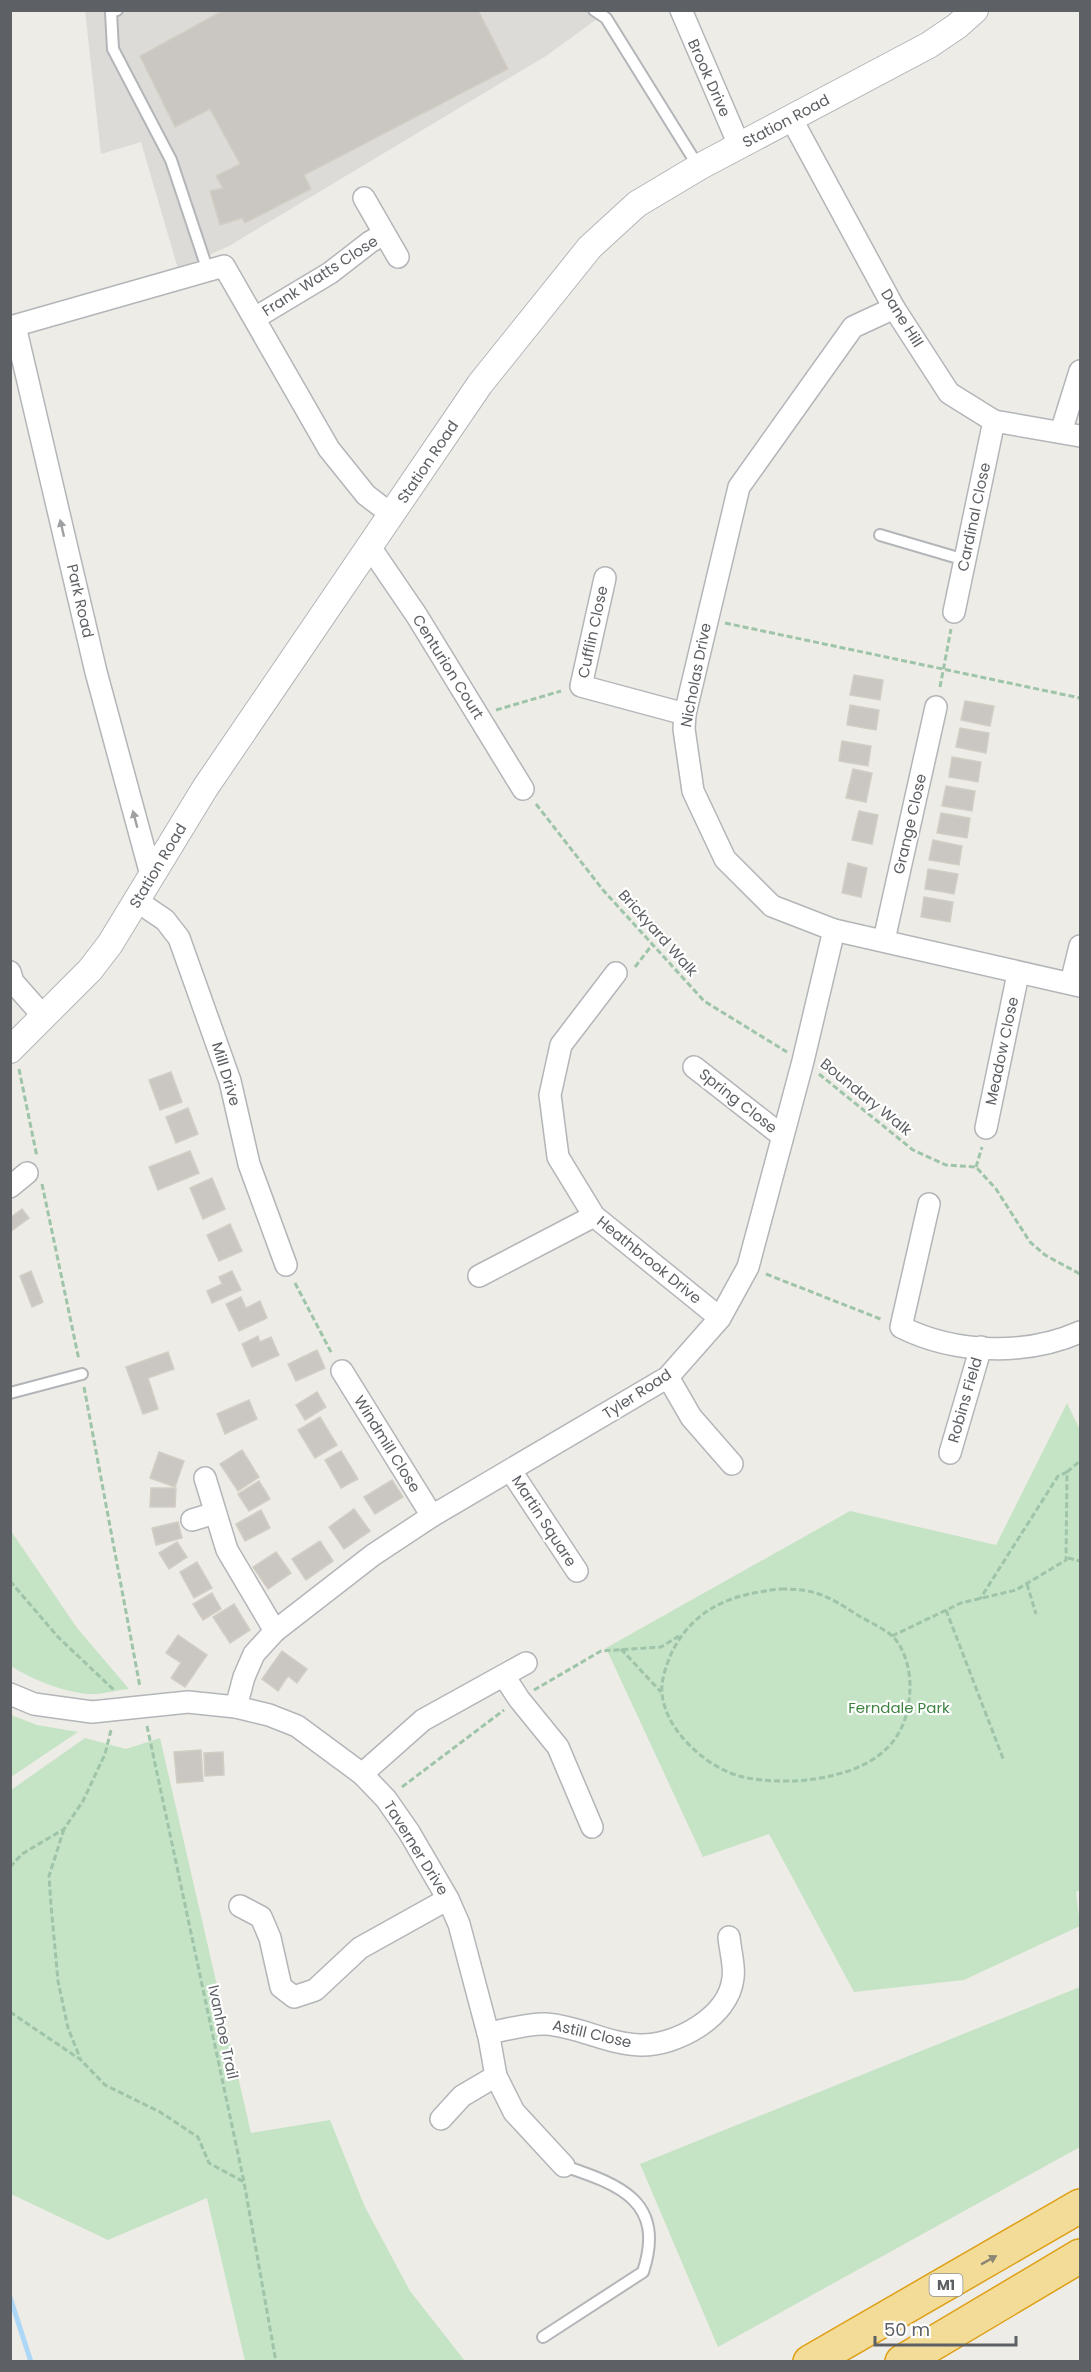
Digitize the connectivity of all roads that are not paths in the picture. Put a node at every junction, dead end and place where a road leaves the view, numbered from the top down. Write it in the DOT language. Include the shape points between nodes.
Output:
graph roads {
  1 [pos="117,10"];
  2 [pos="594,10"];
  3 [pos="681,10"];
  4 [pos="975,10"];
  5 [pos="791,118"];
  6 [pos="739,145"];
  7 [pos="699,167"];
  8 [pos="364,198"];
  9 [pos="384,234"];
  10 [pos="398,257"];
  11 [pos="208,271"];
  12 [pos="894,308"];
  13 [pos="255,318"];
  14 [pos="13,326"];
  15 [pos="1080,371"];
  16 [pos="994,421"];
  17 [pos="1071,434"];
  18 [pos="392,514"];
  19 [pos="880,535"];
  20 [pos="370,547"];
  21 [pos="965,560"];
  22 [pos="605,578"];
  23 [pos="954,612"];
  24 [pos="936,707"];
  25 [pos="686,714"];
  26 [pos="523,789"];
  27 [pos="151,875"];
  28 [pos="137,901"];
  29 [pos="834,930"];
  30 [pos="884,940"];
  31 [pos="1080,946"];
  32 [pos="10,972"];
  33 [pos="616,973"];
  34 [pos="1018,974"];
  35 [pos="1076,984"];
  36 [pos="44,1017"];
  37 [pos="10,1050"];
  38 [pos="694,1067"];
  39 [pos="986,1128"];
  40 [pos="781,1136"];
  41 [pos="27,1173"];
  42 [pos="10,1187"];
  43 [pos="929,1204"];
  44 [pos="594,1216"];
  45 [pos="286,1265"];
  46 [pos="478,1276"];
  47 [pos="720,1318"];
  48 [pos="1080,1332"];
  49 [pos="981,1347"];
  50 [pos="342,1371"];
  51 [pos="82,1374"];
  52 [pos="669,1377"];
  53 [pos="10,1393"];
  54 [pos="950,1453"];
  55 [pos="732,1464"];
  56 [pos="511,1471"];
  57 [pos="205,1478"];
  58 [pos="215,1513"];
  59 [pos="432,1516"];
  60 [pos="192,1520"];
  61 [pos="577,1571"];
  62 [pos="275,1631"];
  63 [pos="526,1663"];
  64 [pos="504,1676"];
  65 [pos="10,1694"];
  66 [pos="236,1707"];
  67 [pos="362,1774"];
  68 [pos="592,1827"];
  69 [pos="448,1899"];
  70 [pos="240,1906"];
  71 [pos="729,1937"];
  72 [pos="488,2033"];
  73 [pos="496,2076"];
  74 [pos="441,2119"];
  75 [pos="564,2166"];
  76 [pos="1080,2206"];
  77 [pos="1080,2256"];
  78 [pos="543,2337"];
  79 [pos="810,2361"];
  80 [pos="902,2361"];
  1 -- 11 [label="lane" via="111,12 113,50 171,160"];
  2 -- 7 [label="lane" via="606,18"];
  3 -- 6 [label="street, Brook Drive"];
  4 -- 5 [label="street, Station Road" via="928,45"];
  5 -- 6 [label="street, Station Road"];
  5 -- 12 [label="street, Dane Hill"];
  6 -- 7 [label="street, Station Road"];
  7 -- 18 [label="street, Station Road" via="637,204 590,248 480,384"];
  8 -- 9 [label="street, Frank Watts Close"];
  9 -- 10 [label="street, Frank Watts Close"];
  9 -- 13 [label="street, Frank Watts Close" via="330,273"];
  11 -- 13 [label="street" via="224,266"];
  11 -- 14 [label="street, Park Road"];
  12 -- 16 [label="street, Dane Hill" via="949,393"];
  12 -- 25 [label="street, Nicholas Drive" via="853,327 739,487"];
  13 -- 18 [label="street" via="329,449 366,495"];
  27 -- 14 [label="street, Park Road, one-way" via="96,672"];
  15 -- 17 [label="street"];
  16 -- 17 [label="street, Dane Hill"];
  16 -- 21 [label="street, Cardinal Close"];
  18 -- 20 [label="street, Station Road"];
  19 -- 21 [label="lane"];
  20 -- 26 [label="street, Centurion Court"];
  20 -- 27 [label="street, Station Road" via="205,788"];
  21 -- 23 [label="street, Cardinal Close"];
  22 -- 25 [label="street, Cufflin Close" via="581,686"];
  24 -- 30 [label="street, Grange Close"];
  25 -- 29 [label="street, Nicholas Drive" via="684,729 693,790 725,859 772,906"];
  27 -- 28 [label="street, Station Road"];
  28 -- 36 [label="street, Station Road" via="90,970"];
  28 -- 45 [label="street, Mill Drive" via="165,920 179,938 230,1081 249,1164"];
  29 -- 30 [label="street, Nicholas Drive"];
  29 -- 40 [label="street, Tyler Road"];
  30 -- 34 [label="street, Nicholas Drive"];
  31 -- 35 [label="street"];
  32 -- 36 [label="street" via="13,982"];
  33 -- 44 [label="street, Heathbrook Drive" via="561,1045 550,1095 558,1157"];
  34 -- 35 [label="street, Nicholas Drive"];
  34 -- 39 [label="street, Meadow Close"];
  36 -- 37 [label="street, Station Road"];
  38 -- 40 [label="street, Spring Close"];
  40 -- 47 [label="street, Tyler Road" via="748,1267"];
  41 -- 42 [label="street"];
  43 -- 49 [label="street" via="901,1327 925,1339"];
  44 -- 46 [label="street"];
  44 -- 47 [label="street, Heathbrook Drive"];
  47 -- 52 [label="street, Tyler Road"];
  48 -- 49 [label="street" via="1019,1349"];
  49 -- 54 [label="street, Robins Field"];
  50 -- 59 [label="street, Windmill Close"];
  51 -- 53 [label="lane"];
  52 -- 55 [label="street" via="691,1417"];
  52 -- 56 [label="street, Tyler Road"];
  56 -- 59 [label="street, Tyler Road"];
  56 -- 61 [label="street, Martin Square"];
  57 -- 58 [label="street"];
  58 -- 60 [label="street"];
  58 -- 62 [label="street" via="227,1550"];
  59 -- 62 [label="street, Tyler Road" via="373,1555"];
  62 -- 66 [label="street, Tyler Road" via="254,1654"];
  63 -- 64 [label="street"];
  64 -- 67 [label="street" via="423,1720"];
  64 -- 68 [label="street" via="558,1747"];
  65 -- 66 [label="street, Taverner Drive" via="34,1704 66,1710 131,1709 188,1702"];
  66 -- 67 [label="street, Taverner Drive" via="297,1726"];
  67 -- 69 [label="street, Taverner Drive" via="409,1832"];
  69 -- 70 [label="street" via="360,1948 315,1990 294,1997 281,1987 261,1917"];
  69 -- 72 [label="street, Taverner Drive" via="459,1924"];
  71 -- 72 [label="street, Astill Close" via="733,1979 720,2010 693,2030 640,2045 545,2024"];
  72 -- 73 [label="street, Taverner Drive"];
  73 -- 74 [label="street" via="462,2096"];
  73 -- 75 [label="street, Taverner Drive" via="514,2112"];
  75 -- 78 [label="lane" via="618,2188 647,2218 650,2235 643,2272"];
  79 -- 76 [label="highway, M1, one-way"];
  77 -- 80 [label="highway"];
}
